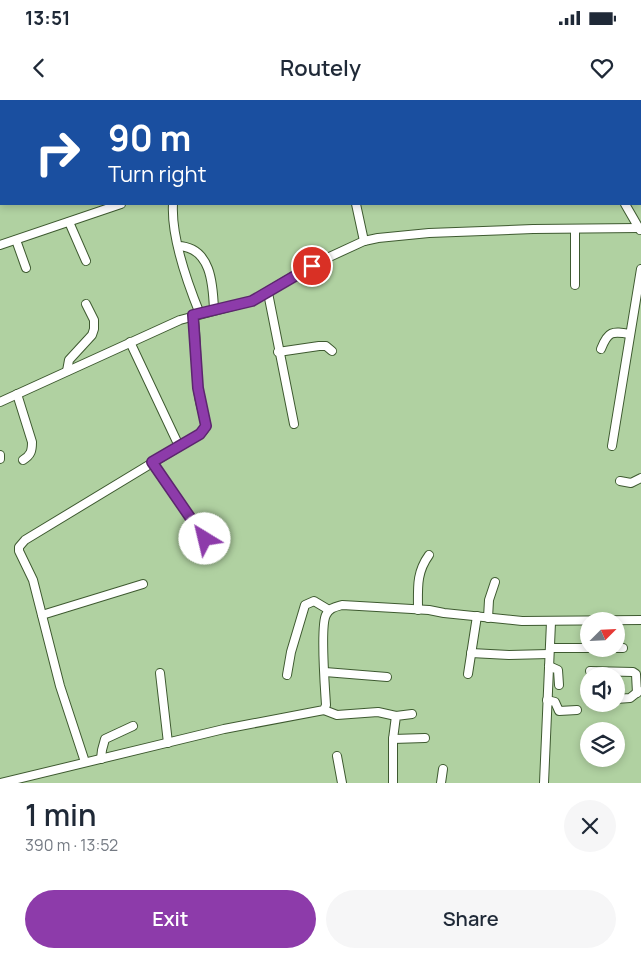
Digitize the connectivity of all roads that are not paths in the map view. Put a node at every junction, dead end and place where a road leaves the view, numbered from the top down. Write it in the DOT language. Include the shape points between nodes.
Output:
graph roads {
  1 [pos="118,205"];
  2 [pos="172,205"];
  3 [pos="356,205"];
  4 [pos="626,205"];
  5 [pos="69,222"];
  6 [pos="574,229"];
  7 [pos="640,230"];
  8 [pos="16,240"];
  9 [pos="364,241"];
  10 [pos="0,245"];
  11 [pos="178,246"];
  12 [pos="86,261"];
  13 [pos="26,268"];
  14 [pos="641,269"];
  15 [pos="575,286"];
  16 [pos="268,293"];
  17 [pos="86,304"];
  18 [pos="214,310"];
  19 [pos="197,314"];
  20 [pos="630,334"];
  21 [pos="130,342"];
  22 [pos="601,349"];
  23 [pos="332,351"];
  24 [pos="278,352"];
  25 [pos="67,371"];
  26 [pos="17,394"];
  27 [pos="0,402"];
  28 [pos="294,424"];
  29 [pos="179,446"];
  30 [pos="612,446"];
  31 [pos="23,460"];
  32 [pos="152,462"];
  33 [pos="641,478"];
  34 [pos="620,481"];
  35 [pos="205,539"];
  36 [pos="429,555"];
  37 [pos="495,582"];
  38 [pos="143,584"];
  39 [pos="329,610"];
  40 [pos="418,610"];
  41 [pos="42,615"];
  42 [pos="478,616"];
  43 [pos="488,618"];
  44 [pos="641,620"];
  45 [pos="551,622"];
  46 [pos="580,649"];
  47 [pos="549,651"];
  48 [pos="471,653"];
  49 [pos="549,666"];
  50 [pos="325,672"];
  51 [pos="625,672"];
  52 [pos="160,673"];
  53 [pos="468,674"];
  54 [pos="288,675"];
  55 [pos="387,677"];
  56 [pos="558,685"];
  57 [pos="639,691"];
  58 [pos="625,698"];
  59 [pos="548,700"];
  60 [pos="324,710"];
  61 [pos="577,710"];
  62 [pos="412,714"];
  63 [pos="396,716"];
  64 [pos="133,726"];
  65 [pos="393,738"];
  66 [pos="425,738"];
  67 [pos="168,742"];
  68 [pos="338,756"];
  69 [pos="101,758"];
  70 [pos="86,762"];
  71 [pos="443,769"];
  72 [pos="1,783"];
  73 [pos="342,783"];
  74 [pos="393,783"];
  75 [pos="441,783"];
  76 [pos="544,783"];
  1 -- 5 [label="street"];
  2 -- 11 [label="street"];
  3 -- 9 [label="street"];
  4 -- 7 [label="street"];
  5 -- 8 [label="street"];
  5 -- 12 [label="street"];
  6 -- 7 [label="street"];
  6 -- 9 [label="street" via="429,233"];
  6 -- 15 [label="street"];
  8 -- 10 [label="street"];
  8 -- 13 [label="street"];
  9 -- 16 [label="street" via="312,266"];
  11 -- 18 [label="street" via="189,246 202,256 210,274"];
  11 -- 19 [label="street"];
  14 -- 20 [label="street"];
  16 -- 18 [label="street" via="252,301"];
  16 -- 24 [label="street"];
  17 -- 25 [label="street" via="94,320 94,329 69,360"];
  18 -- 19 [label="street"];
  19 -- 21 [label="street"];
  19 -- 29 [label="street" via="198,388 206,426 200,434"];
  20 -- 22 [label="street" via="611,333 605,337"];
  20 -- 30 [label="street"];
  21 -- 25 [label="street"];
  21 -- 29 [label="street"];
  23 -- 24 [label="street" via="326,346 319,346"];
  24 -- 28 [label="street"];
  25 -- 26 [label="street"];
  26 -- 27 [label="street"];
  26 -- 31 [label="street" via="32,442 32,450"];
  29 -- 32 [label="street"];
  32 -- 35 [label="street"];
  32 -- 41 [label="street" via="21,543 19,551 33,580"];
  33 -- 34 [label="street" via="631,483"];
  36 -- 40 [label="street" via="421,566"];
  37 -- 43 [label="street"];
  38 -- 41 [label="street"];
  39 -- 40 [label="street" via="342,605"];
  39 -- 50 [label="street" via="323,623"];
  39 -- 54 [label="street" via="314,601 305,605"];
  40 -- 42 [label="street"];
  41 -- 70 [label="street" via="60,686"];
  42 -- 43 [label="street"];
  42 -- 48 [label="street"];
  43 -- 45 [label="street"];
  44 -- 45 [label="street"];
  45 -- 47 [label="street"];
  46 -- 47 [label="street"];
  47 -- 48 [label="street"];
  47 -- 49 [label="street"];
  48 -- 53 [label="street"];
  49 -- 56 [label="street" via="558,670"];
  49 -- 59 [label="street"];
  50 -- 55 [label="street"];
  50 -- 60 [label="street"];
  51 -- 57 [label="street" via="636,674"];
  52 -- 67 [label="street"];
  57 -- 58 [label="street"];
  59 -- 61 [label="street" via="555,702 559,711"];
  59 -- 76 [label="street"];
  60 -- 63 [label="street" via="337,715 378,712"];
  60 -- 67 [label="street"];
  62 -- 63 [label="street"];
  63 -- 65 [label="street"];
  64 -- 69 [label="street" via="105,739"];
  65 -- 66 [label="street"];
  65 -- 74 [label="street"];
  67 -- 69 [label="street"];
  68 -- 73 [label="street"];
  69 -- 70 [label="street"];
  70 -- 72 [label="street"];
  71 -- 75 [label="street"];
}
